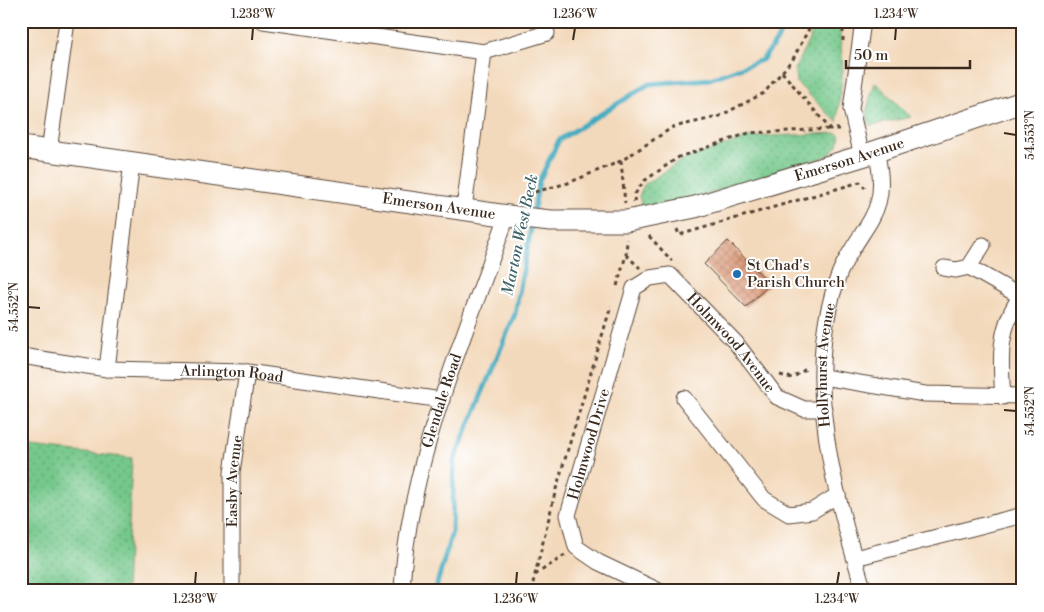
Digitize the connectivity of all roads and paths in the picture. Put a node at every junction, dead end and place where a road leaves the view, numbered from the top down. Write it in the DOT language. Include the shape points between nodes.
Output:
graph roads {
  1 [pos="67,21"];
  2 [pos="263,21"];
  3 [pos="813,21"];
  4 [pos="863,21"];
  5 [pos="547,33"];
  6 [pos="484,52"];
  7 [pos="782,72"];
  8 [pos="1023,102"];
  9 [pos="830,129"];
  10 [pos="839,130"];
  11 [pos="21,147"];
  12 [pos="49,151"];
  13 [pos="869,153"];
  14 [pos="621,161"];
  15 [pos="132,162"];
  16 [pos="868,192"];
  17 [pos="527,194"];
  18 [pos="464,209"];
  19 [pos="515,217"];
  20 [pos="631,227"];
  21 [pos="668,231"];
  22 [pos="658,233"];
  23 [pos="648,235"];
  24 [pos="983,246"];
  25 [pos="944,268"];
  26 [pos="969,268"];
  27 [pos="672,269"];
  28 [pos="615,292"];
  29 [pos="1021,294"];
  30 [pos="612,302"];
  31 [pos="21,356"];
  32 [pos="809,364"];
  33 [pos="107,369"];
  34 [pos="246,372"];
  35 [pos="776,374"];
  36 [pos="823,376"];
  37 [pos="1023,396"];
  38 [pos="1003,397"];
  39 [pos="684,398"];
  40 [pos="442,400"];
  41 [pos="824,409"];
  42 [pos="838,495"];
  43 [pos="1023,516"];
  44 [pos="576,548"];
  45 [pos="855,558"];
  46 [pos="534,575"];
  47 [pos="232,591"];
  48 [pos="402,591"];
  49 [pos="531,591"];
  50 [pos="659,591"];
  51 [pos="864,591"];
  1 -- 12 [label="street"];
  2 -- 6 [label="street"];
  3 -- 7 [label="path" via="794,59"];
  4 -- 13 [label="street, Hollyhurst Avenue" via="851,109"];
  5 -- 6 [label="street"];
  6 -- 18 [label="street"];
  7 -- 9 [label="path"];
  7 -- 14 [label="path" via="764,93 718,117 673,127"];
  8 -- 13 [label="street, Emerson Avenue"];
  9 -- 10 [label="path"];
  9 -- 20 [label="path" via="749,133 679,157 644,181 635,194"];
  11 -- 12 [label="street, Emerson Avenue"];
  12 -- 15 [label="street, Emerson Avenue"];
  13 -- 20 [label="street, Emerson Avenue"];
  13 -- 36 [label="street, Hollyhurst Avenue" via="882,175 878,209 840,272 826,323"];
  14 -- 17 [label="path" via="568,183"];
  14 -- 20 [label="path"];
  15 -- 18 [label="street, Emerson Avenue"];
  15 -- 33 [label="street"];
  16 -- 21 [label="path" via="860,182 679,235 678,229"];
  18 -- 19 [label="street, Emerson Avenue"];
  19 -- 20 [label="street, Emerson Avenue"];
  19 -- 40 [label="street, Glendale Road"];
  20 -- 23 [label="path"];
  20 -- 28 [label="path"];
  22 -- 23 [label="path"];
  23 -- 27 [label="path"];
  24 -- 26 [label="street"];
  25 -- 26 [label="street"];
  26 -- 29 [label="street"];
  27 -- 41 [label="street, Holmwood Avenue" via="736,343 777,397 804,409"];
  27 -- 44 [label="street, Holmwood Drive" via="634,288 568,515"];
  29 -- 38 [label="street" via="1005,327 1000,352"];
  30 -- 46 [label="path"];
  31 -- 33 [label="street, Arlington Road"];
  32 -- 35 [label="path" via="804,372 792,378"];
  33 -- 34 [label="street, Arlington Road"];
  34 -- 40 [label="street, Arlington Road"];
  34 -- 47 [label="street, Easby Avenue" via="232,472"];
  36 -- 38 [label="street" via="925,394"];
  36 -- 41 [label="street, Hollyhurst Avenue"];
  37 -- 38 [label="street"];
  39 -- 42 [label="street" via="764,499 789,514 812,511"];
  40 -- 48 [label="street, Glendale Road" via="418,480"];
  41 -- 42 [label="street, Hollyhurst Avenue"];
  42 -- 45 [label="street, Hollyhurst Avenue"];
  43 -- 45 [label="street"];
  44 -- 46 [label="path"];
  44 -- 50 [label="street"];
  45 -- 51 [label="street, Hollyhurst Avenue"];
  46 -- 49 [label="path"];
}
